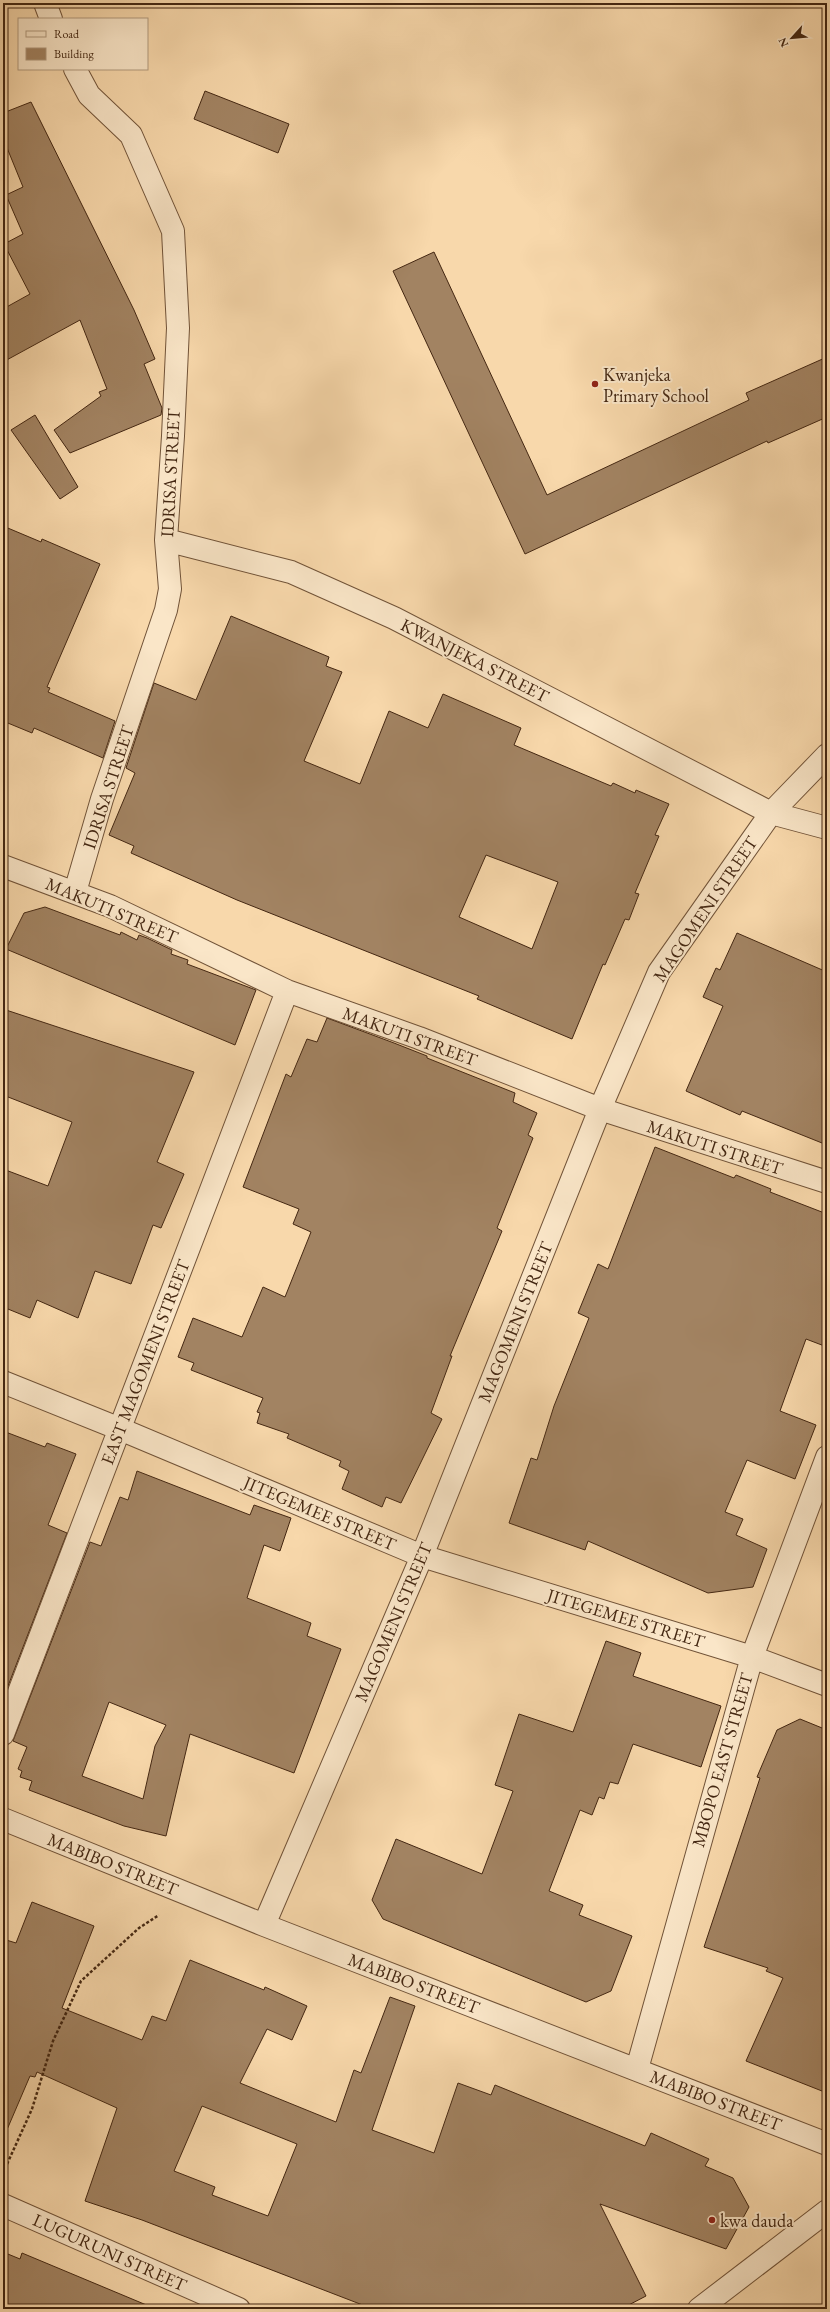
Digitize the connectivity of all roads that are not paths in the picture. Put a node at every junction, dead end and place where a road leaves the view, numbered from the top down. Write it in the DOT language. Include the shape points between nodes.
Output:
graph roads {
  1 [pos="45,3"];
  2 [pos="51,18"];
  3 [pos="76,70"];
  4 [pos="166,540"];
  5 [pos="827,755"];
  6 [pos="771,813"];
  7 [pos="827,828"];
  8 [pos="3,866"];
  9 [pos="74,892"];
  10 [pos="287,991"];
  11 [pos="600,1109"];
  12 [pos="827,1182"];
  13 [pos="3,1382"];
  14 [pos="120,1429"];
  15 [pos="827,1457"];
  16 [pos="422,1556"];
  17 [pos="752,1657"];
  18 [pos="827,1685"];
  19 [pos="3,1734"];
  20 [pos="3,1819"];
  21 [pos="264,1925"];
  22 [pos="637,2069"];
  23 [pos="827,2144"];
  24 [pos="3,2205"];
  25 [pos="827,2211"];
  26 [pos="239,2309"];
  27 [pos="699,2309"];
  1 -- 2 [label="street"];
  3 -- 4 [label="street, IDRISA STREET" via="89,95 131,135 173,230 178,328"];
  4 -- 6 [label="street, KWANJEKA STREET" via="291,572 380,612"];
  4 -- 9 [label="street, IDRISA STREET" via="170,588 166,610 102,799"];
  5 -- 6 [label="street, MAGOMENI STREET"];
  6 -- 7 [label="street, KWANJEKA STREET"];
  6 -- 11 [label="street, MAGOMENI STREET" via="659,972"];
  8 -- 9 [label="street, MAKUTI STREET"];
  9 -- 10 [label="street, MAKUTI STREET" via="110,906"];
  10 -- 11 [label="street, MAKUTI STREET" via="419,1038"];
  10 -- 14 [label="street, EAST MAGOMENI STREET"];
  11 -- 12 [label="street, MAKUTI STREET"];
  11 -- 16 [label="street, MAGOMENI STREET"];
  13 -- 14 [label="street, JITEGEMEE STREET"];
  14 -- 16 [label="street, JITEGEMEE STREET"];
  14 -- 19 [label="street, EAST MAGOMENI STREET"];
  15 -- 17 [label="street, MBOPO EAST STREET"];
  16 -- 17 [label="street, JITEGEMEE STREET"];
  16 -- 21 [label="street, MAGOMENI STREET"];
  17 -- 18 [label="street, JITEGEMEE STREET"];
  17 -- 22 [label="street, MBOPO EAST STREET"];
  20 -- 21 [label="street, MABIBO STREET"];
  21 -- 22 [label="street, MABIBO STREET"];
  22 -- 23 [label="street, MABIBO STREET"];
  24 -- 26 [label="street, LUGURUNI STREET"];
  25 -- 27 [label="street"];
}
